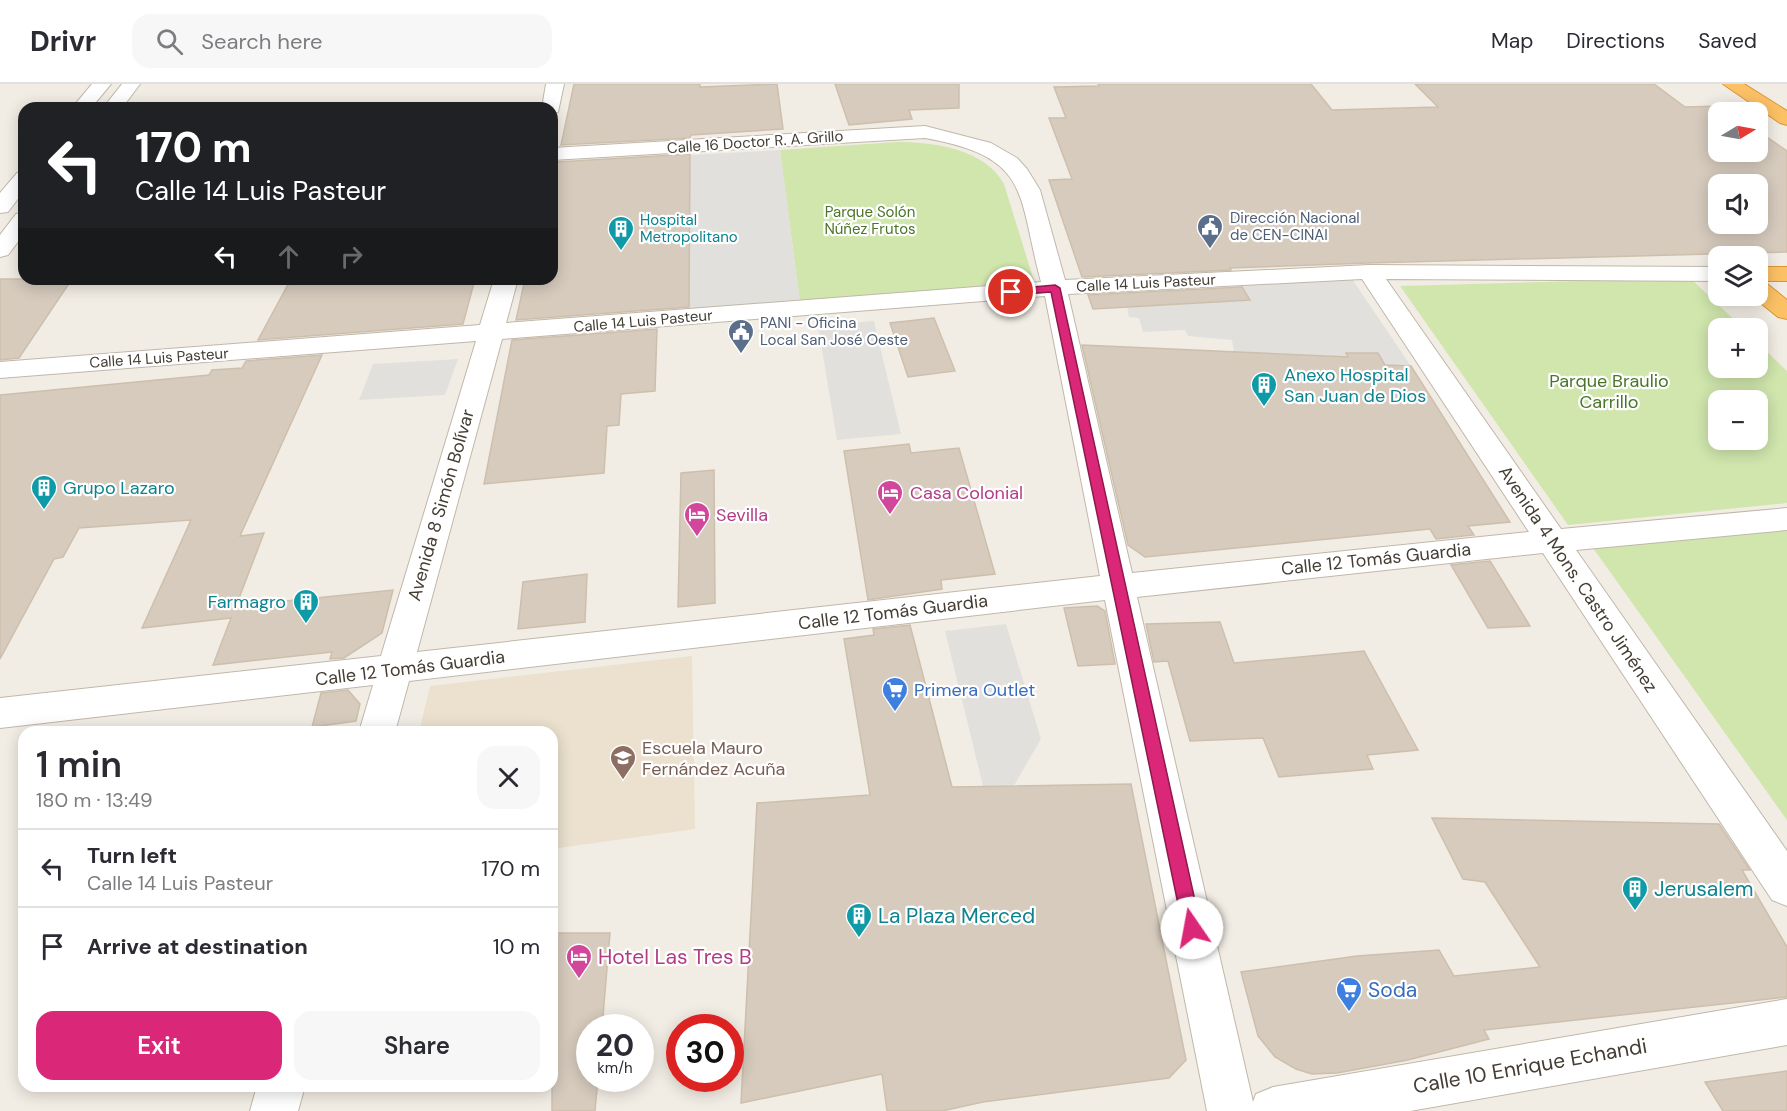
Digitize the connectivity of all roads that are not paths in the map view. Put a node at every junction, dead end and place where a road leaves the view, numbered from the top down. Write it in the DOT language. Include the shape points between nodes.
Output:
graph roads {
  1 [pos="102,84"];
  2 [pos="131,84"];
  3 [pos="555,84"];
  4 [pos="1732,84"];
  5 [pos="86,102"];
  6 [pos="117,102"];
  7 [pos="552,102"];
  8 [pos="1786,118"];
  9 [pos="558,154"];
  10 [pos="16,183"];
  11 [pos="0,207"];
  12 [pos="18,227"];
  13 [pos="0,250"];
  14 [pos="1370,272"];
  15 [pos="1708,274"];
  16 [pos="1768,274"];
  17 [pos="1787,274"];
  18 [pos="504,285"];
  19 [pos="1055,288"];
  20 [pos="1768,296"];
  21 [pos="1787,312"];
  22 [pos="491,333"];
  23 [pos="0,370"];
  24 [pos="1787,519"];
  25 [pos="1552,540"];
  26 [pos="1119,585"];
  27 [pos="393,670"];
  28 [pos="0,714"];
  29 [pos="378,726"];
  30 [pos="1787,886"];
  31 [pos="1787,1022"];
  32 [pos="279,1092"];
  33 [pos="274,1111"];
  34 [pos="1231,1111"];
  35 [pos="1273,1111"];
  1 -- 5 [label="street"];
  2 -- 6 [label="street"];
  3 -- 7 [label="street"];
  4 -- 8 [label="highway"];
  9 -- 19 [label="street, Calle 16 Doctor R. A. Grillo" via="900,133 958,137 997,154 1017,170 1028,186"];
  10 -- 11 [label="street"];
  12 -- 13 [label="street"];
  14 -- 15 [label="street, Calle 14 Luis Pasteur"];
  14 -- 19 [label="street, Calle 14 Luis Pasteur"];
  14 -- 25 [label="street, Avenida 4 Mons. Castro Jiménez"];
  16 -- 17 [label="highway"];
  18 -- 22 [label="street, Avenida 8 Simón Bolívar"];
  19 -- 22 [label="street, Calle 14 Luis Pasteur"];
  19 -- 26 [label="street, Calle 16 Doctor R. A. Grillo"];
  20 -- 21 [label="highway"];
  22 -- 23 [label="street, Calle 14 Luis Pasteur"];
  22 -- 27 [label="street, Avenida 8 Simón Bolívar"];
  24 -- 25 [label="street, Calle 12 Tomás Guardia"];
  25 -- 26 [label="street, Calle 12 Tomás Guardia"];
  25 -- 30 [label="street, Avenida 4 Mons. Castro Jiménez"];
  26 -- 27 [label="street, Calle 12 Tomás Guardia"];
  26 -- 34 [label="street, Calle 16 Doctor R. A. Grillo"];
  27 -- 28 [label="street, Calle 12 Tomás Guardia"];
  27 -- 29 [label="street, Avenida 8 Simón Bolívar"];
  31 -- 35 [label="street, Calle 10 Enrique Echandi"];
  32 -- 33 [label="street"];
}
